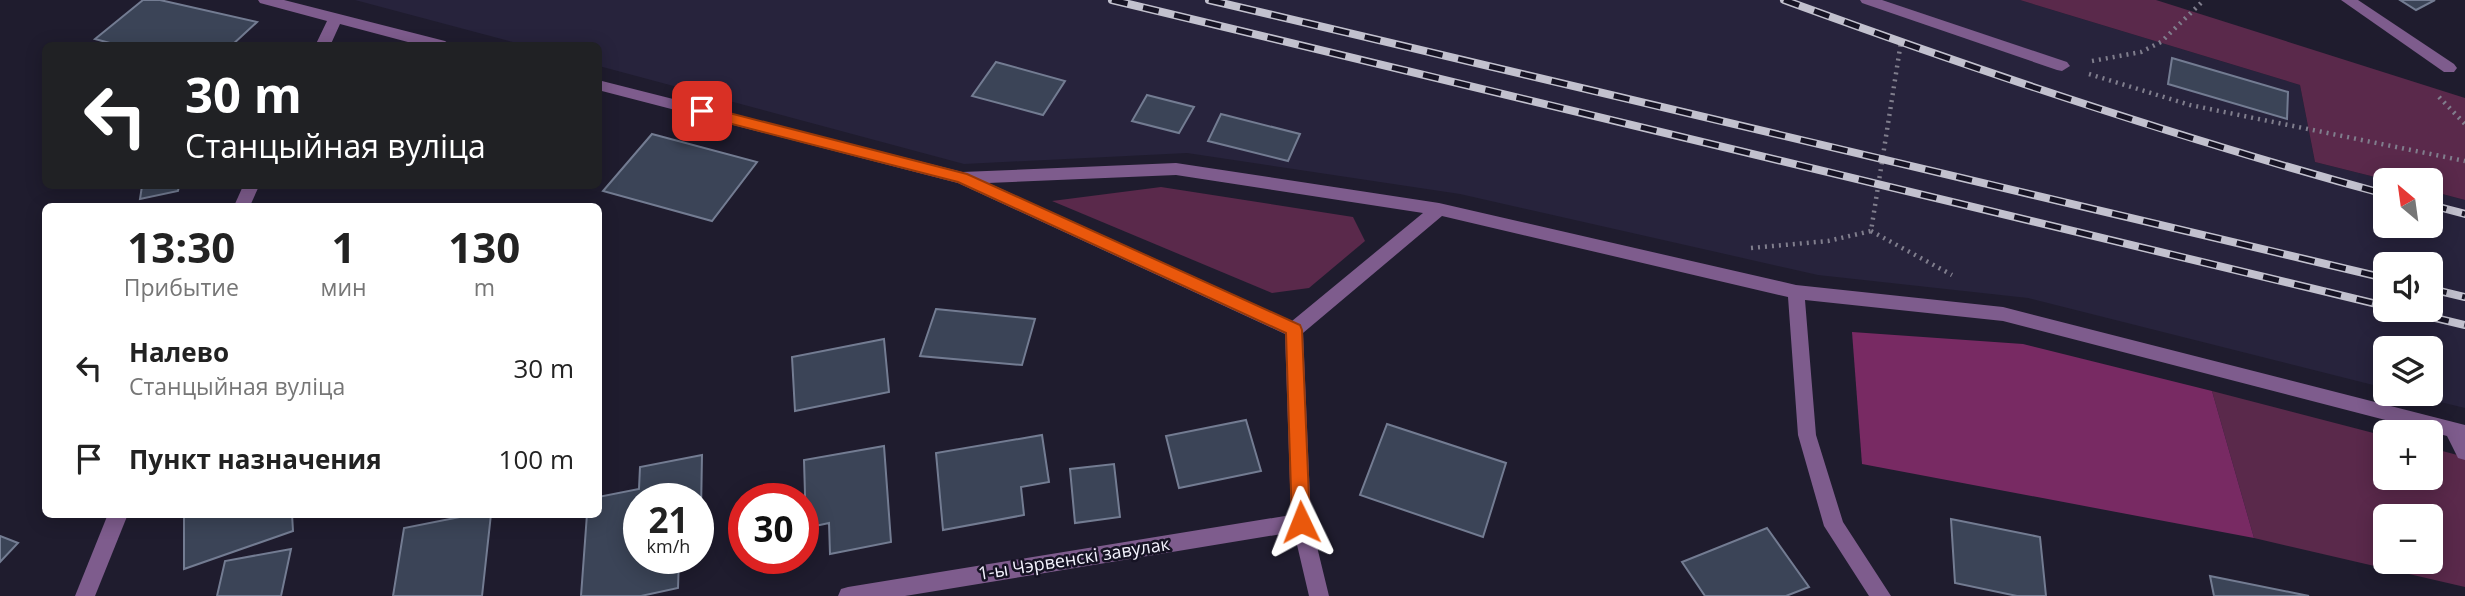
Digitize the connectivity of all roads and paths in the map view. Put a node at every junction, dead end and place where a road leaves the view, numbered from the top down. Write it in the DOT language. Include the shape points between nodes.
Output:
graph roads {
  1 [pos="265,0"];
  2 [pos="1867,0"];
  3 [pos="2204,0"];
  4 [pos="2348,0"];
  5 [pos="336,18"];
  6 [pos="324,42"];
  7 [pos="429,42"];
  8 [pos="2062,66"];
  9 [pos="2449,68"];
  10 [pos="1896,73"];
  11 [pos="602,86"];
  12 [pos="2465,161"];
  13 [pos="962,178"];
  14 [pos="1439,209"];
  15 [pos="1871,231"];
  16 [pos="1693,270"];
  17 [pos="1953,276"];
  18 [pos="1796,292"];
  19 [pos="1294,330"];
  20 [pos="2459,432"];
  21 [pos="2465,452"];
  22 [pos="116,518"];
  23 [pos="1301,522"];
  24 [pos="85,596"];
  25 [pos="848,596"];
  26 [pos="1319,596"];
  27 [pos="1881,596"];
  1 -- 5 [label="street"];
  2 -- 8 [label="street"];
  3 -- 8 [label="path" via="2161,42 2141,52"];
  4 -- 9 [label="street"];
  5 -- 6 [label="street"];
  5 -- 7 [label="street"];
  8 -- 12 [label="path" via="2190,104"];
  10 -- 15 [label="path"];
  11 -- 13 [label="street"];
  13 -- 14 [label="street" via="1176,169"];
  13 -- 19 [label="street"];
  14 -- 16 [label="street"];
  14 -- 19 [label="street"];
  15 -- 16 [label="path" via="1828,241 1719,253"];
  15 -- 17 [label="path"];
  16 -- 18 [label="street"];
  18 -- 20 [label="street" via="2003,314"];
  18 -- 27 [label="street" via="1807,435 1834,526"];
  19 -- 23 [label="street"];
  20 -- 21 [label="street"];
  22 -- 24 [label="street"];
  23 -- 25 [label="street, 1-ы Чэрвенскі завулак"];
  23 -- 26 [label="street"];
}
